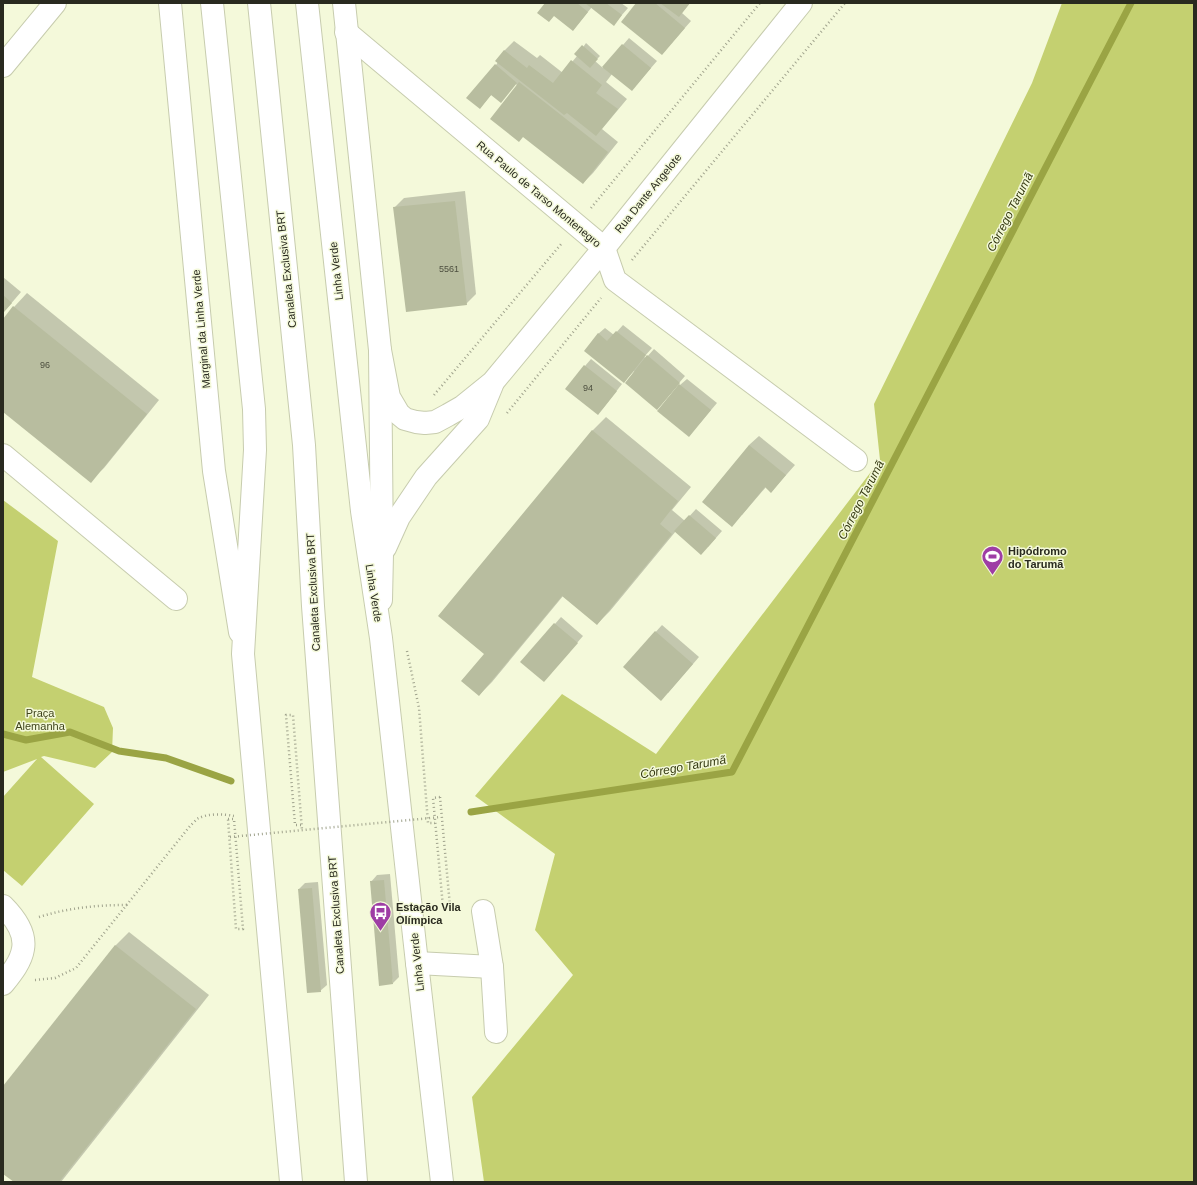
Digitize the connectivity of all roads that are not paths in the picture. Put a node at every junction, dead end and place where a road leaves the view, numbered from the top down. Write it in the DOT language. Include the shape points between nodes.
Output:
graph roads {
  1 [pos="55,3"];
  2 [pos="170,3"];
  3 [pos="212,3"];
  4 [pos="259,3"];
  5 [pos="307,3"];
  6 [pos="344,3"];
  7 [pos="801,3"];
  8 [pos="346,32"];
  9 [pos="3,66"];
  10 [pos="604,248"];
  11 [pos="380,350"];
  12 [pos="493,382"];
  13 [pos="3,455"];
  14 [pos="856,460"];
  15 [pos="382,554"];
  16 [pos="176,599"];
  17 [pos="381,638"];
  18 [pos="244,654"];
  19 [pos="3,906"];
  20 [pos="482,911"];
  21 [pos="417,963"];
  22 [pos="492,967"];
  23 [pos="7,979"];
  24 [pos="496,1032"];
  25 [pos="291,1182"];
  26 [pos="356,1182"];
  27 [pos="442,1182"];
  1 -- 9 [label="main road"];
  2 -- 18 [label="main road, Marginal da Linha Verde" via="214,471"];
  3 -- 18 [label="main road" via="254,409 255,450"];
  4 -- 26 [label="main road, Canaleta Exclusiva BRT" via="304,445 313,606"];
  5 -- 17 [label="main road, Linha Verde" via="362,511"];
  6 -- 8 [label="main road"];
  7 -- 10 [label="main road, Rua Dante Angelote"];
  8 -- 10 [label="main road, Rua Paulo de Tarso Montenegro"];
  8 -- 11 [label="main road"];
  10 -- 12 [label="main road, Rua Dante Angelote"];
  10 -- 14 [label="main road, Rua Paulo de Tarso Montenegro" via="615,280"];
  11 -- 12 [label="main road, Rua Dante Angelote" via="389,397 405,419 435,422 462,407"];
  11 -- 15 [label="main road"];
  12 -- 15 [label="main road, Rua Dante Angelote" via="478,419 426,477 400,517"];
  13 -- 16 [label="main road"];
  15 -- 17 [label="main road"];
  17 -- 21 [label="main road, Linha Verde"];
  18 -- 25 [label="main road"];
  19 -- 23 [label="main road" via="17,923 23,936 24,949 18,964"];
  20 -- 22 [label="main road"];
  21 -- 22 [label="main road"];
  21 -- 27 [label="main road, Linha Verde"];
  22 -- 24 [label="main road"];
}
